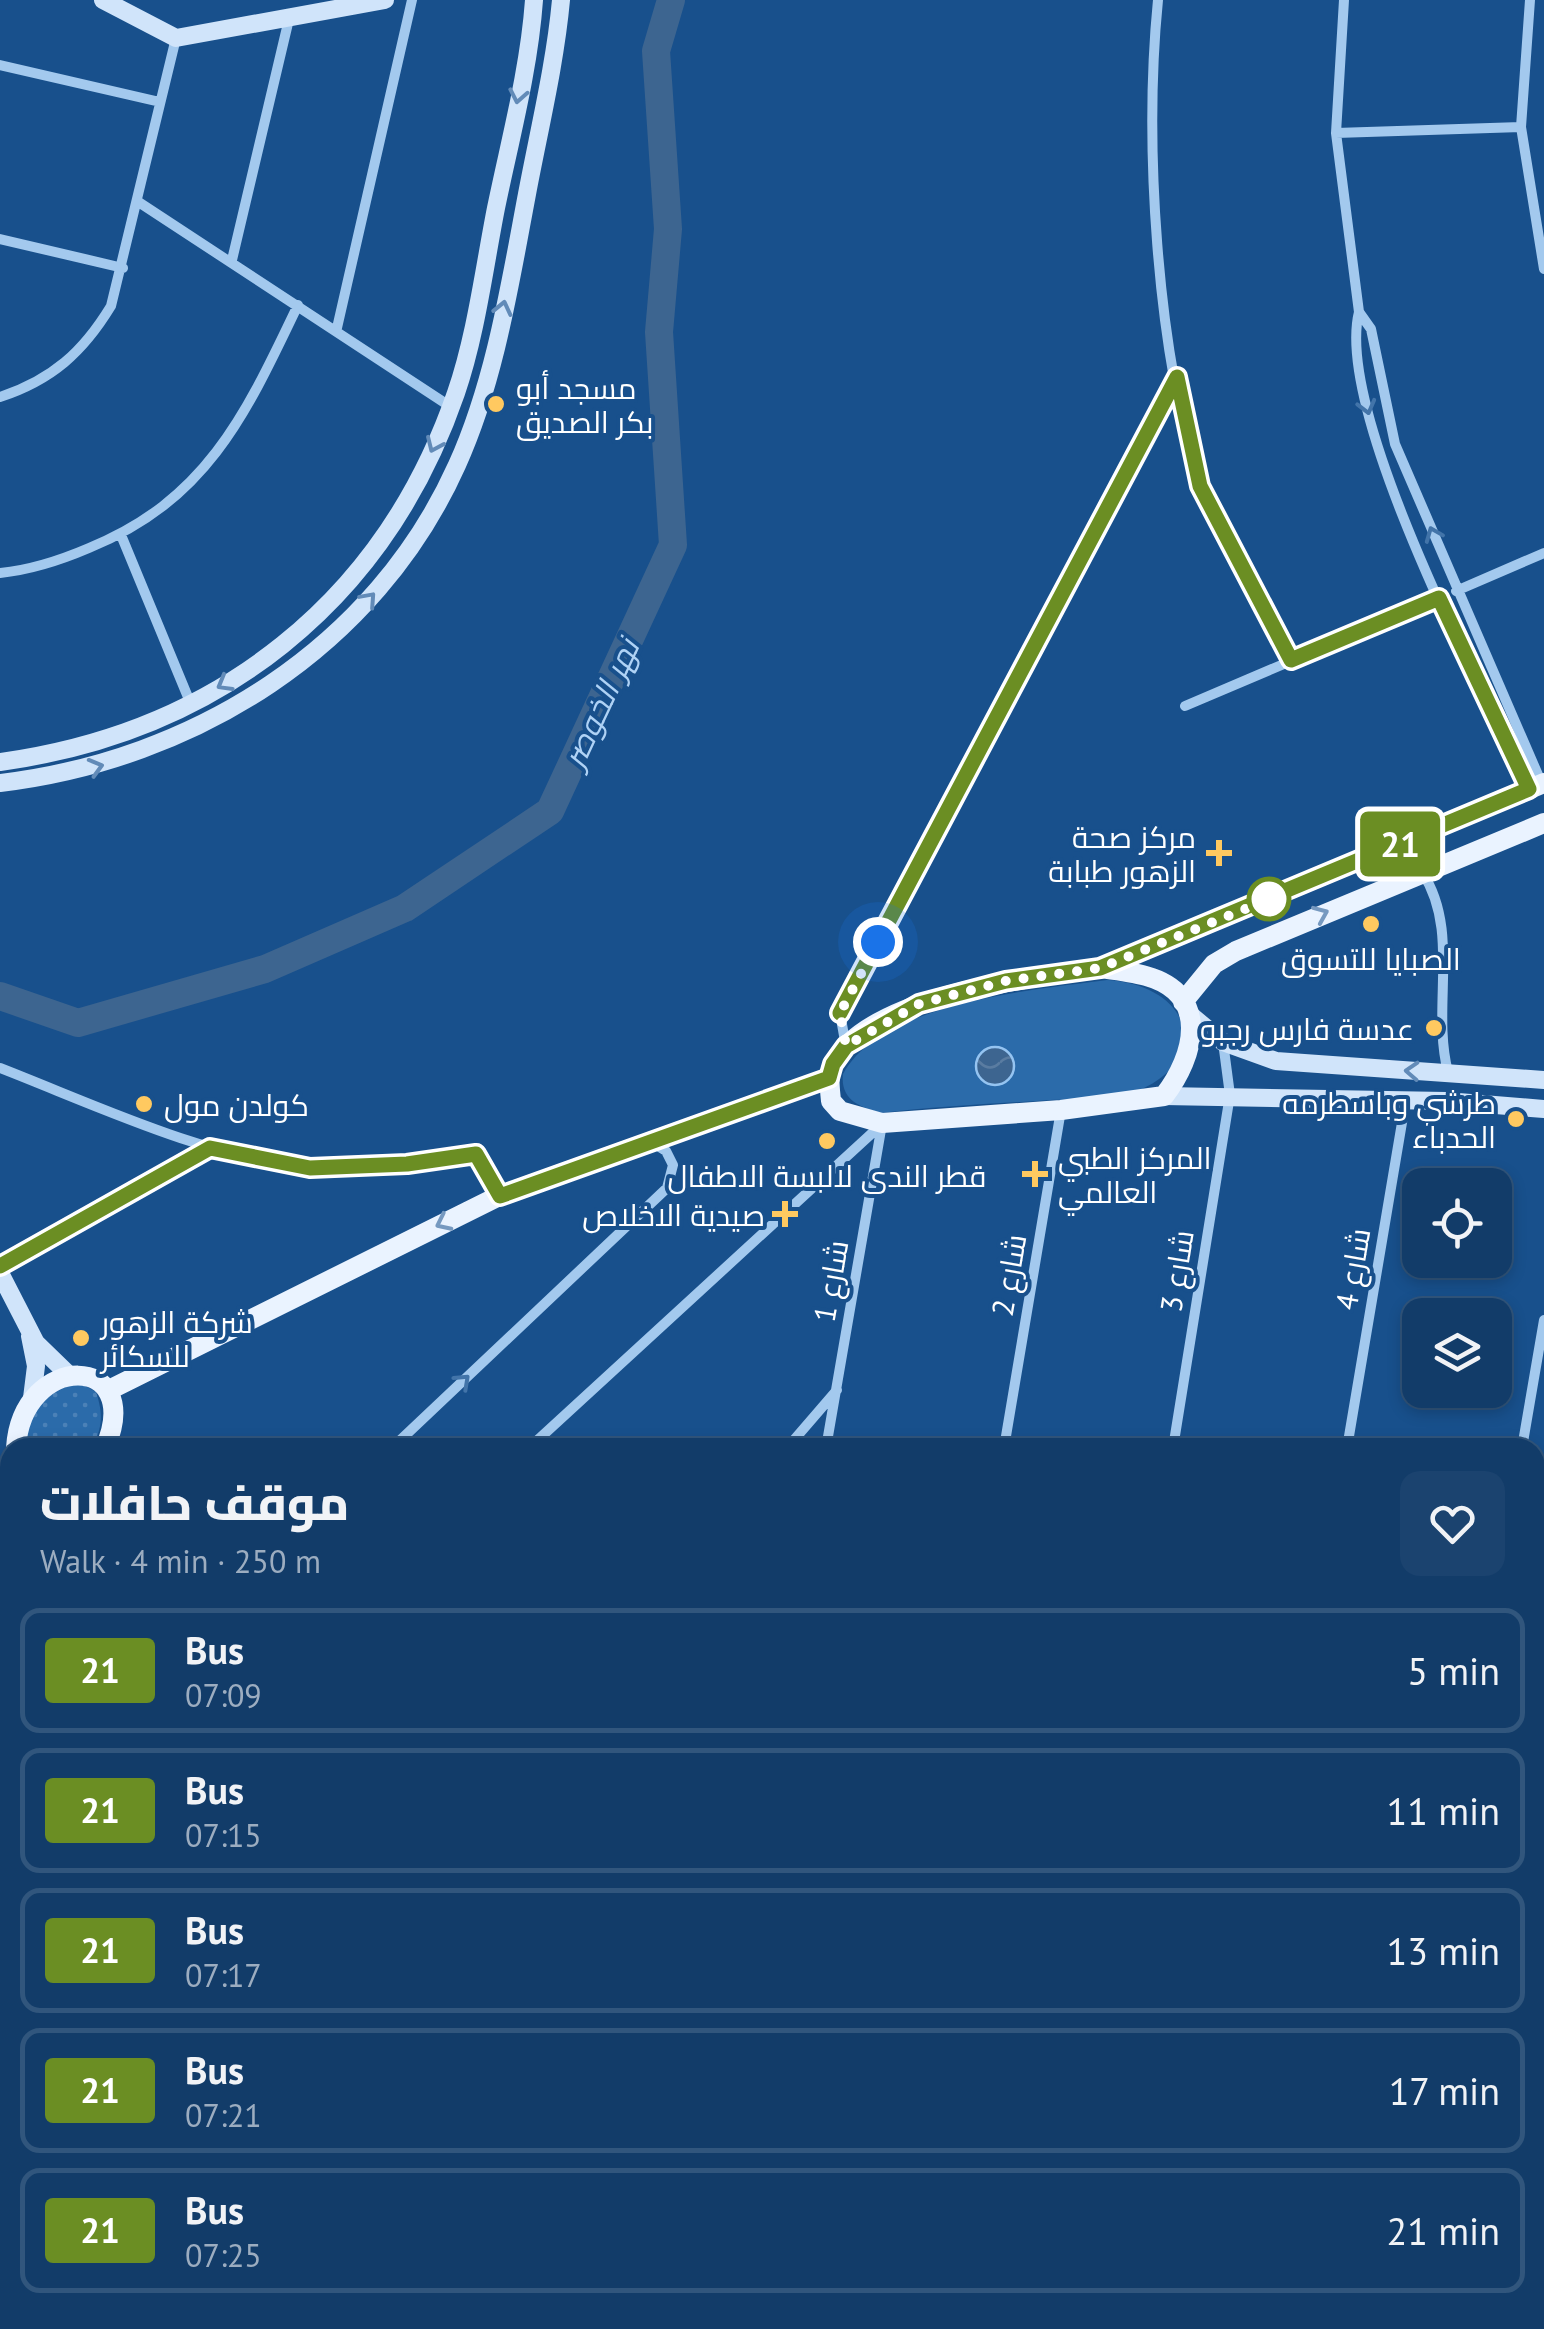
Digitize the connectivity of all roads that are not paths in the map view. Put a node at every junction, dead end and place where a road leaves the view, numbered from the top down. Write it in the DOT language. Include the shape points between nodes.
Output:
graph roads {
  1 [pos="103,0"];
  2 [pos="385,0"];
  3 [pos="412,0"];
  4 [pos="534,0"];
  5 [pos="561,0"];
  6 [pos="1158,0"];
  7 [pos="1344,0"];
  8 [pos="1530,0"];
  9 [pos="289,19"];
  10 [pos="176,38"];
  11 [pos="0,64"];
  12 [pos="160,102"];
  13 [pos="1521,127"];
  14 [pos="1336,133"];
  15 [pos="137,201"];
  16 [pos="492,232"];
  17 [pos="519,238"];
  18 [pos="0,240"];
  19 [pos="232,260"];
  20 [pos="123,268"];
  21 [pos="1544,269"];
  22 [pos="298,305"];
  23 [pos="1359,312"];
  24 [pos="337,328"];
  25 [pos="1177,377"];
  26 [pos="0,397"];
  27 [pos="451,407"];
  28 [pos="121,535"];
  29 [pos="1544,553"];
  30 [pos="0,573"];
  31 [pos="1456,591"];
  32 [pos="1439,598"];
  33 [pos="1291,660"];
  34 [pos="190,702"];
  35 [pos="1186,706"];
  36 [pos="0,762"];
  37 [pos="0,783"];
  38 [pos="1538,786"];
  39 [pos="1544,823"];
  40 [pos="1422,871"];
  41 [pos="1100,968"];
  42 [pos="1185,1008"];
  43 [pos="1223,1042"];
  44 [pos="846,1046"];
  45 [pos="0,1068"];
  46 [pos="1448,1072"];
  47 [pos="829,1078"];
  48 [pos="1544,1080"];
  49 [pos="1230,1095"];
  50 [pos="1164,1096"];
  51 [pos="1406,1100"];
  52 [pos="1544,1108"];
  53 [pos="1061,1110"];
  54 [pos="882,1123"];
  55 [pos="645,1142"];
  56 [pos="210,1148"];
  57 [pos="500,1196"];
  58 [pos="0,1269"];
  59 [pos="1544,1320"];
  60 [pos="28,1330"];
  61 [pos="69,1375"];
  62 [pos="837,1389"];
  63 [pos="109,1390"];
  64 [pos="32,1398"];
  65 [pos="18,1438"];
  66 [pos="108,1438"];
  67 [pos="403,1438"];
  68 [pos="541,1438"];
  69 [pos="795,1438"];
  70 [pos="828,1438"];
  71 [pos="1006,1438"];
  72 [pos="1175,1438"];
  73 [pos="1349,1438"];
  74 [pos="1524,1438"];
  1 -- 10 [label="street"];
  2 -- 9 [label="street"];
  3 -- 24 [label="street"];
  4 -- 16 [label="street, one-way"];
  5 -- 17 [label="street"];
  6 -- 25 [label="street" via="1156,231"];
  7 -- 14 [label="street"];
  8 -- 13 [label="street"];
  9 -- 10 [label="street"];
  9 -- 19 [label="street"];
  10 -- 12 [label="street"];
  11 -- 12 [label="street"];
  12 -- 15 [label="street"];
  13 -- 14 [label="street"];
  13 -- 21 [label="street"];
  14 -- 23 [label="street"];
  15 -- 19 [label="street"];
  15 -- 20 [label="street"];
  16 -- 17 [label="street"];
  16 -- 27 [label="street"];
  37 -- 17 [label="street, one-way" via="79,772 150,748 276,683 338,632 390,576 457,465 482,398"];
  18 -- 20 [label="street"];
  19 -- 22 [label="street"];
  20 -- 26 [label="street" via="91,339 64,366"];
  22 -- 24 [label="street"];
  22 -- 28 [label="street" via="219,452 152,518"];
  31 -- 23 [label="street, one-way" via="1395,444 1371,329"];
  23 -- 32 [label="street, one-way" via="1354,333 1371,423"];
  24 -- 27 [label="street"];
  25 -- 33 [label="street" via="1200,486"];
  25 -- 44 [label="street" via="840,1013"];
  27 -- 34 [label="street, one-way" via="402,513 347,588 262,662"];
  28 -- 30 [label="street"];
  28 -- 34 [label="street"];
  29 -- 31 [label="street"];
  31 -- 38 [label="street"];
  32 -- 33 [label="street"];
  32 -- 38 [label="street"];
  33 -- 35 [label="street"];
  34 -- 36 [label="street" via="110,737"];
  38 -- 41 [label="main road"];
  39 -- 40 [label="main road"];
  42 -- 40 [label="main road, one-way" via="1214,964 1236,951"];
  40 -- 46 [label="street" via="1437,894 1442,923"];
  41 -- 42 [label="main road" via="1149,976"];
  41 -- 44 [label="main road" via="1006,981 919,1004"];
  42 -- 43 [label="street"];
  42 -- 50 [label="main road" via="1192,1048"];
  46 -- 43 [label="street, one-way" via="1276,1061"];
  43 -- 49 [label="street, شارع 3"];
  44 -- 47 [label="main road"];
  45 -- 56 [label="street"];
  46 -- 48 [label="street"];
  47 -- 54 [label="main road" via="840,1112"];
  47 -- 55 [label="main road"];
  49 -- 50 [label="street"];
  49 -- 51 [label="street"];
  49 -- 72 [label="street, شارع 3"];
  50 -- 53 [label="main road"];
  51 -- 52 [label="street"];
  51 -- 73 [label="street, شارع 4"];
  53 -- 54 [label="main road"];
  53 -- 71 [label="street, شارع 2"];
  54 -- 62 [label="street, شارع 1"];
  54 -- 68 [label="street"];
  55 -- 57 [label="main road"];
  67 -- 55 [label="street, one-way" via="667,1188 674,1172 670,1158"];
  56 -- 57 [label="street" via="310,1168 476,1154"];
  56 -- 58 [label="street"];
  57 -- 63 [label="main road, one-way"];
  58 -- 60 [label="street"];
  59 -- 74 [label="street"];
  60 -- 61 [label="street"];
  60 -- 64 [label="street" via="36,1366"];
  61 -- 63 [label="main road" via="86,1376"];
  61 -- 64 [label="main road"];
  62 -- 69 [label="street"];
  62 -- 70 [label="street, شارع 1"];
  63 -- 66 [label="main road" via="116,1415"];
  64 -- 65 [label="main road"];
}
